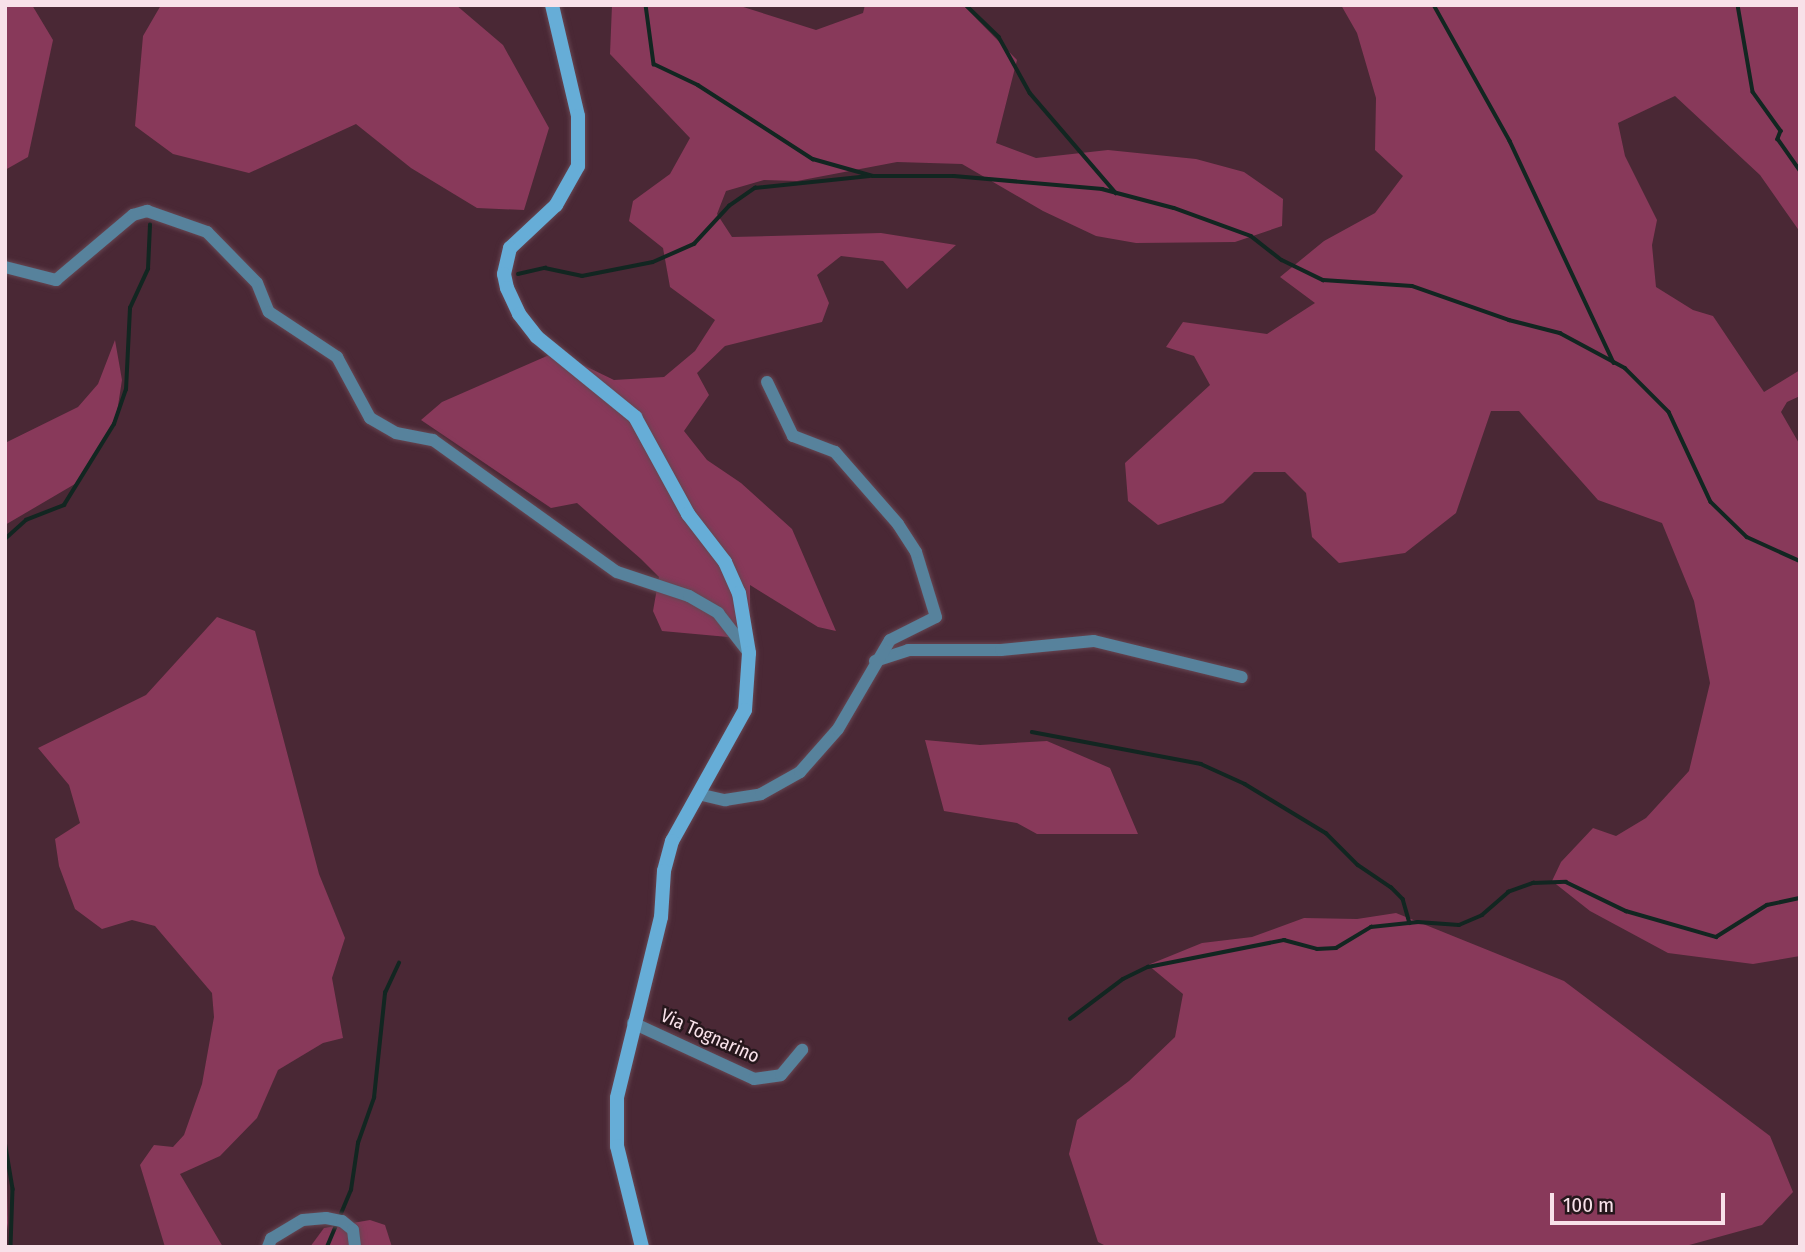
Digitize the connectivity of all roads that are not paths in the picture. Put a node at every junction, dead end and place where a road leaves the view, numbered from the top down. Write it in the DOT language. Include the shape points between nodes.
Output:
graph roads {
  1 [pos="552,5"];
  2 [pos="5,267"];
  3 [pos="767,382"];
  4 [pos="749,653"];
  5 [pos="875,661"];
  6 [pos="1242,677"];
  7 [pos="698,794"];
  8 [pos="633,1023"];
  9 [pos="802,1051"];
  10 [pos="268,1247"];
  11 [pos="355,1247"];
  12 [pos="642,1247"];
  1 -- 4 [label="street" via="578,116 579,154 570,187 510,248 504,274 507,288 537,337 635,417 688,514 725,562 739,593"];
  2 -- 4 [label="street" via="56,280 133,215 147,211 206,232 257,283 269,312 337,357 370,418 396,433 433,440 617,572 689,596 719,612"];
  3 -- 5 [label="street" via="793,436 835,452 916,552 936,617 890,640"];
  4 -- 7 [label="street" via="745,710"];
  5 -- 6 [label="street" via="908,650 1001,650 1094,641"];
  5 -- 7 [label="street" via="838,729 800,772 761,794 725,800"];
  7 -- 8 [label="street" via="672,841 664,871 661,917"];
  8 -- 9 [label="street, Via Tognarino" via="754,1079 781,1075"];
  8 -- 12 [label="street" via="617,1098 617,1146"];
  10 -- 11 [label="street" via="271,1239 303,1220 326,1218 342,1221 353,1230"];
}
